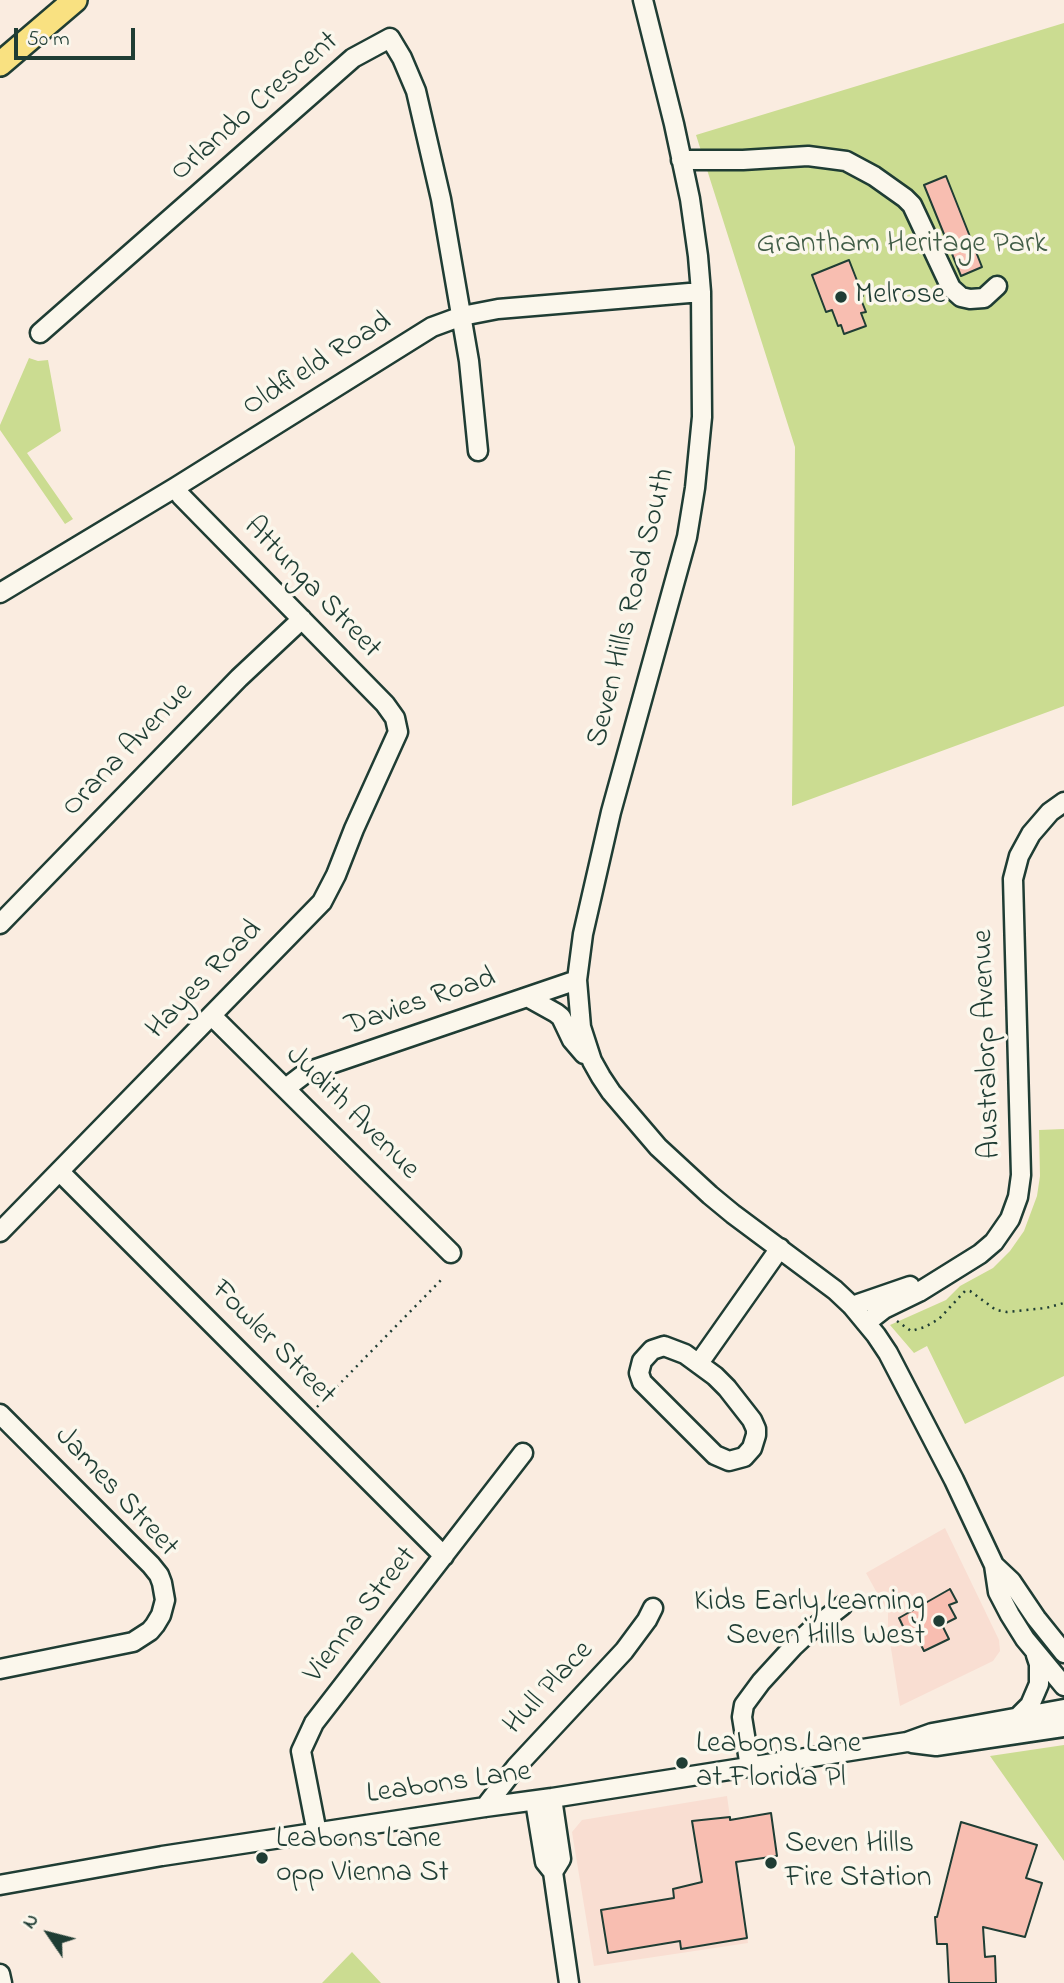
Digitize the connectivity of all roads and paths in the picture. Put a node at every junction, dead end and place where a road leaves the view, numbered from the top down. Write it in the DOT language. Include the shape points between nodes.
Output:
graph roads {
  1 [pos="51,0"];
  2 [pos="75,0"];
  3 [pos="643,0"];
  4 [pos="0,44"];
  5 [pos="0,64"];
  6 [pos="681,160"];
  7 [pos="997,286"];
  8 [pos="701,292"];
  9 [pos="462,316"];
  10 [pos="40,333"];
  11 [pos="478,451"];
  12 [pos="176,487"];
  13 [pos="0,593"];
  14 [pos="302,619"];
  15 [pos="398,732"];
  16 [pos="1064,802"];
  17 [pos="0,924"];
  18 [pos="577,980"];
  19 [pos="529,998"];
  20 [pos="212,1016"];
  21 [pos="592,1061"];
  22 [pos="286,1088"];
  23 [pos="60,1172"];
  24 [pos="0,1232"];
  25 [pos="780,1248"];
  26 [pos="451,1252"];
  27 [pos="950,1273"];
  28 [pos="441,1280"];
  29 [pos="1064,1303"];
  30 [pos="852,1306"];
  31 [pos="884,1309"];
  32 [pos="866,1323"];
  33 [pos="699,1363"];
  34 [pos="317,1407"];
  35 [pos="0,1414"];
  36 [pos="523,1452"];
  37 [pos="444,1556"];
  38 [pos="994,1565"];
  39 [pos="842,1606"];
  40 [pos="653,1608"];
  41 [pos="1035,1651"];
  42 [pos="1064,1653"];
  43 [pos="0,1669"];
  44 [pos="1064,1686"];
  45 [pos="1064,1709"];
  46 [pos="1018,1717"];
  47 [pos="1064,1727"];
  48 [pos="907,1742"];
  49 [pos="750,1767"];
  50 [pos="543,1800"];
  51 [pos="485,1807"];
  52 [pos="317,1833"];
  53 [pos="0,1885"];
  54 [pos="0,1974"];
  55 [pos="2,1983"];
  56 [pos="569,1983"];
  1 -- 4 [label="main road"];
  2 -- 5 [label="main road"];
  3 -- 6 [label="street, Seven Hills Road South"];
  6 -- 7 [label="street" via="808,156 846,161 912,205 951,288 961,297 984,298"];
  6 -- 8 [label="street, Seven Hills Road South"];
  8 -- 9 [label="street, Oldfield Road"];
  8 -- 18 [label="street, Seven Hills Road South" via="702,417 689,524 611,811"];
  9 -- 10 [label="street, Orlando Crescent" via="416,91 390,38 353,58"];
  9 -- 11 [label="street"];
  9 -- 12 [label="street, Oldfield Road" via="432,327"];
  12 -- 13 [label="street, Oldfield Road"];
  12 -- 14 [label="street, Attunga Street"];
  14 -- 15 [label="street, Attunga Street" via="385,704 396,718"];
  14 -- 17 [label="street, Orana Avenue"];
  15 -- 20 [label="street, Hayes Road" via="322,902"];
  16 -- 27 [label="street, Australorp Avenue" via="1031,834 1013,879 1018,1197 994,1242"];
  18 -- 19 [label="street, Davies Road"];
  18 -- 21 [label="street, Seven Hills Road South" via="581,1027"];
  19 -- 21 [label="street, Seven Hills Road South" via="561,1017 580,1051"];
  19 -- 22 [label="street, Davies Road" via="307,1072"];
  20 -- 22 [label="street, Judith Avenue"];
  20 -- 23 [label="street, Hayes Road"];
  21 -- 25 [label="street, Seven Hills Road South" via="611,1092 658,1147 710,1195"];
  22 -- 26 [label="street, Judith Avenue"];
  23 -- 24 [label="street, Hayes Road"];
  23 -- 37 [label="street, Fowler Street"];
  25 -- 30 [label="street, Seven Hills Road South"];
  25 -- 33 [label="street"];
  27 -- 30 [label="street, Australorp Avenue"];
  27 -- 31 [label="street, Australorp Avenue"];
  28 -- 34 [label="path"];
  29 -- 31 [label="path" via="1007,1312 965,1291 939,1319 911,1331"];
  30 -- 32 [label="street, Seven Hills Road South"];
  31 -- 32 [label="street, Australorp Avenue"];
  32 -- 38 [label="street, Seven Hills Road South" via="888,1353 932,1435"];
  33 -- 33 [label="street" via="660,1346 648,1353 639,1374 715,1455 738,1460 752,1448 756,1429 727,1388"];
  35 -- 43 [label="street, James Street" via="151,1565 165,1592 155,1625 132,1642"];
  36 -- 37 [label="street, Vienna Street"];
  37 -- 52 [label="street, Vienna Street" via="314,1723 302,1751"];
  38 -- 41 [label="street, Seven Hills Road South" via="998,1592"];
  38 -- 42 [label="street, Seven Hills Road South"];
  39 -- 49 [label="street" via="793,1647 744,1705"];
  40 -- 51 [label="street, Hull Place" via="624,1651"];
  41 -- 44 [label="street, Seven Hills Road South"];
  41 -- 46 [label="street" via="1039,1684 1030,1705"];
  45 -- 46 [label="street, Leabons Lane"];
  46 -- 48 [label="street, Leabons Lane" via="932,1732"];
  47 -- 48 [label="street, Leabons Lane" via="936,1746"];
  48 -- 49 [label="street, Leabons Lane"];
  49 -- 50 [label="street, Leabons Lane"];
  50 -- 51 [label="street, Leabons Lane"];
  50 -- 56 [label="street" via="545,1862 553,1871"];
  51 -- 52 [label="street, Leabons Lane"];
  52 -- 53 [label="street, Leabons Lane"];
  54 -- 55 [label="street"];
}
